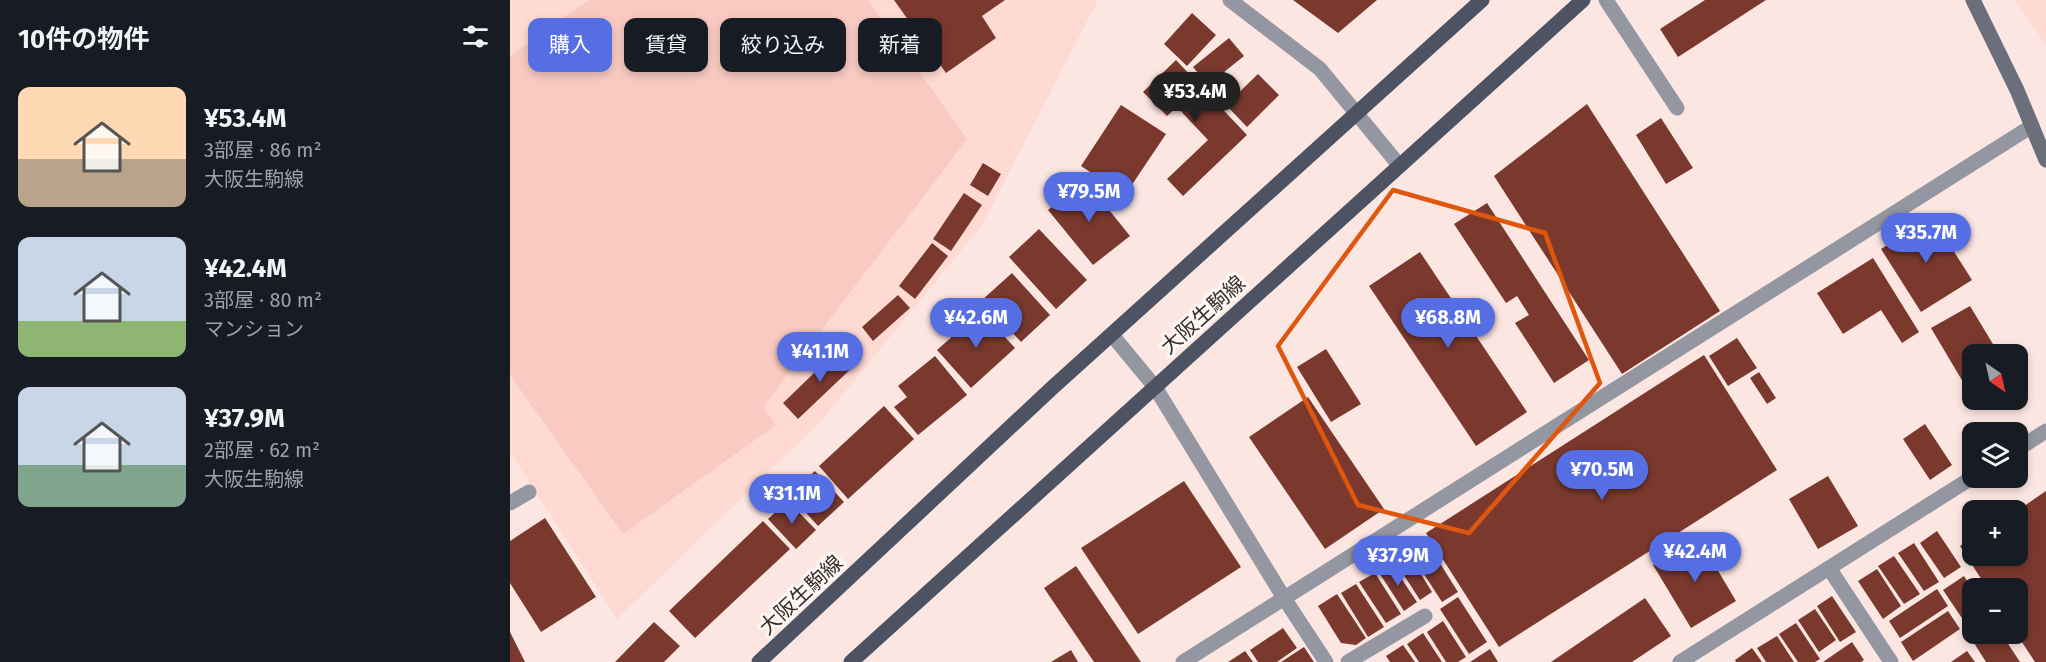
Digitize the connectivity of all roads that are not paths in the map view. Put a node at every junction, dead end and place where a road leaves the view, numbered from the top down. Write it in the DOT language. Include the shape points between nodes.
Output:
graph roads {
  1 [pos="1230,0"];
  2 [pos="1583,0"];
  3 [pos="1606,0"];
  4 [pos="1973,0"];
  5 [pos="1475,2"];
  6 [pos="1677,108"];
  7 [pos="1355,113"];
  8 [pos="2032,126"];
  9 [pos="2046,160"];
  10 [pos="1399,165"];
  11 [pos="1112,335"];
  12 [pos="1155,387"];
  13 [pos="2046,431"];
  14 [pos="2028,443"];
  15 [pos="1962,484"];
  16 [pos="529,492"];
  17 [pos="510,503"];
  18 [pos="1829,568"];
  19 [pos="1284,598"];
  20 [pos="1425,615"];
  21 [pos="1686,660"];
  22 [pos="759,662"];
  23 [pos="851,662"];
  24 [pos="1184,662"];
  25 [pos="1326,662"];
  26 [pos="1348,662"];
  27 [pos="1892,662"];
  1 -- 7 [label="street" via="1320,69"];
  2 -- 10 [label="main road, 大阪生駒線"];
  3 -- 6 [label="street"];
  4 -- 8 [label="street"];
  5 -- 7 [label="main road, 大阪生駒線"];
  7 -- 10 [label="street"];
  7 -- 11 [label="main road, 大阪生駒線"];
  8 -- 9 [label="street"];
  8 -- 19 [label="street"];
  10 -- 12 [label="main road, 大阪生駒線"];
  11 -- 12 [label="street"];
  11 -- 22 [label="main road, 大阪生駒線"];
  12 -- 19 [label="street"];
  12 -- 23 [label="main road, 大阪生駒線"];
  13 -- 14 [label="street"];
  15 -- 18 [label="street"];
  16 -- 17 [label="street"];
  18 -- 21 [label="street"];
  18 -- 27 [label="street"];
  19 -- 24 [label="street"];
  19 -- 25 [label="street"];
  20 -- 26 [label="street"];
}
